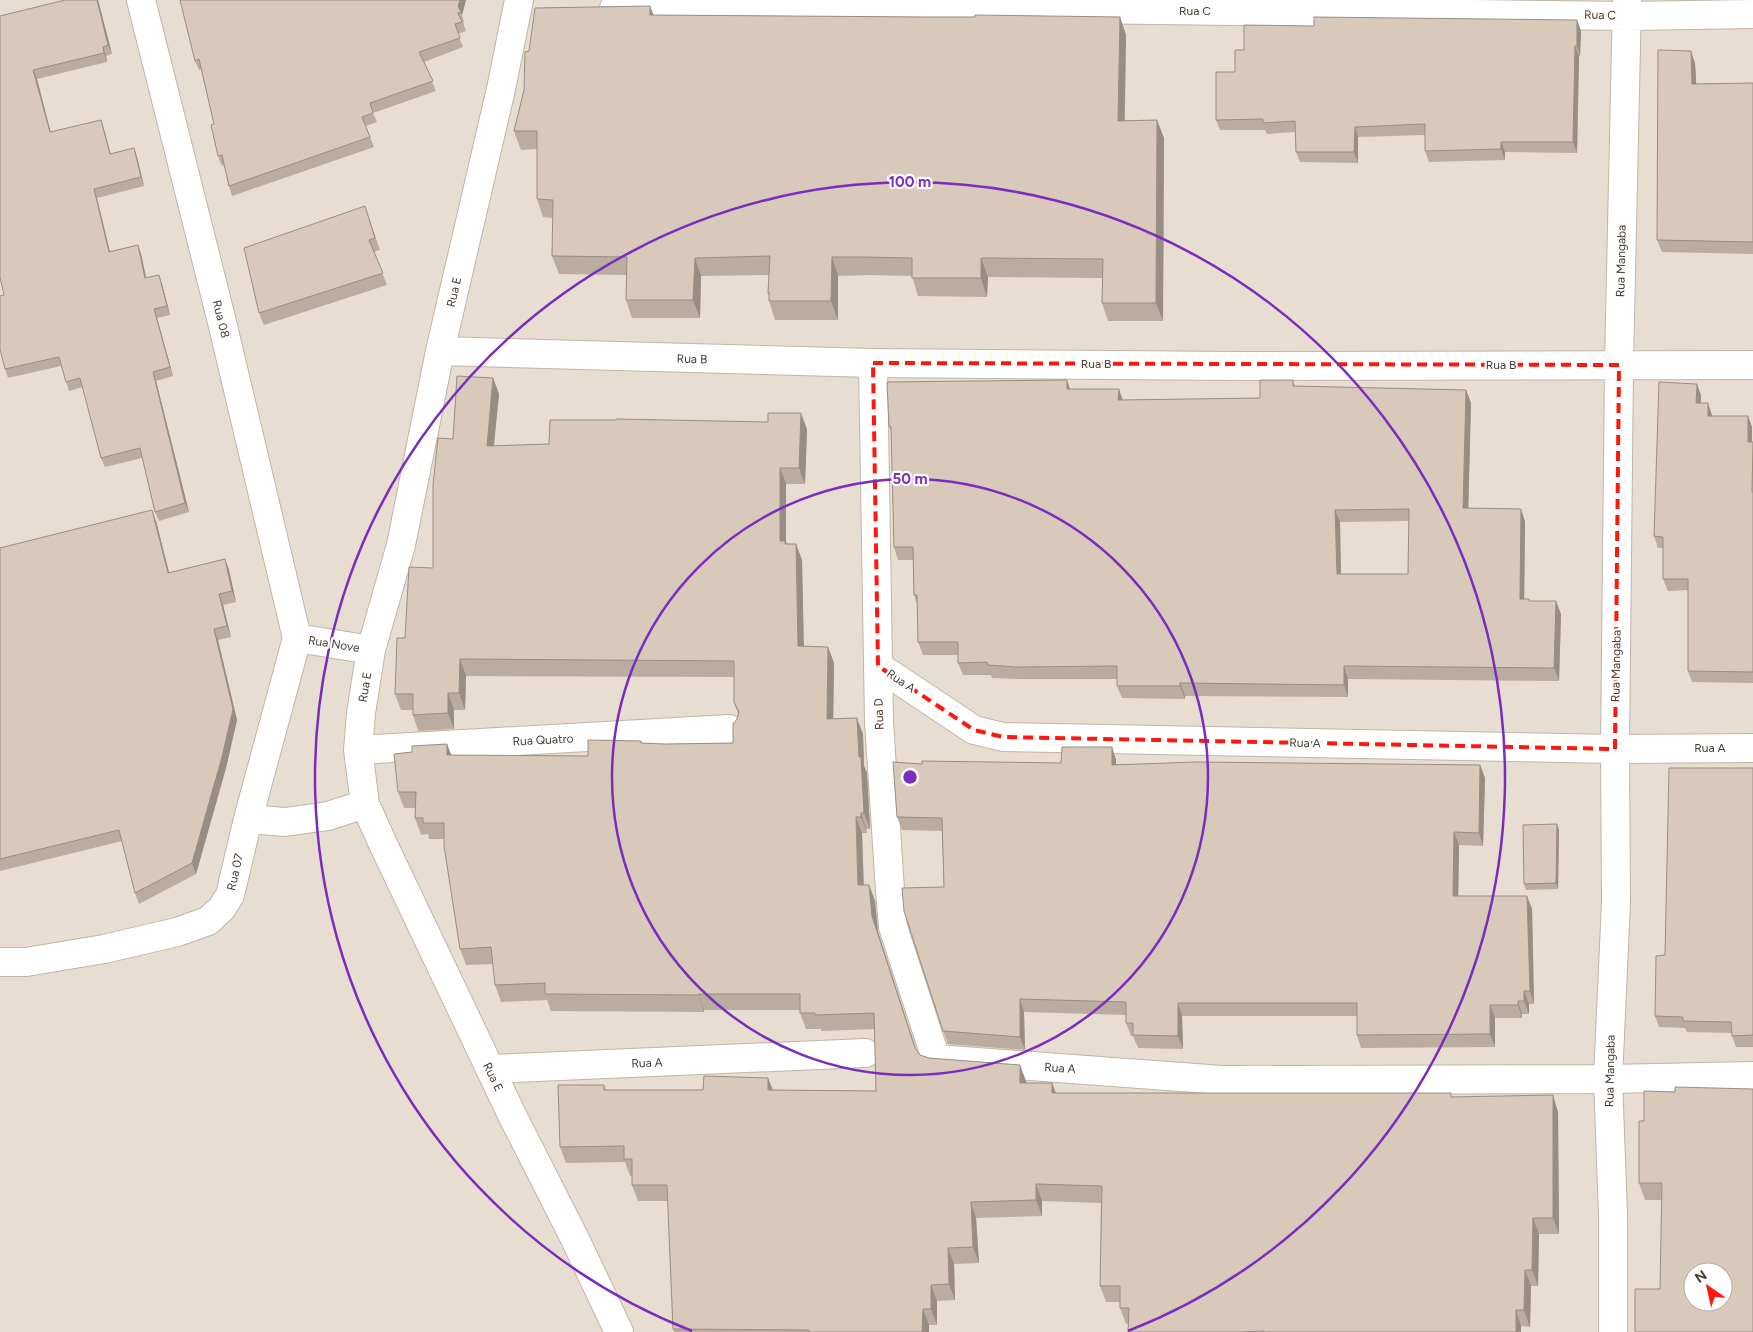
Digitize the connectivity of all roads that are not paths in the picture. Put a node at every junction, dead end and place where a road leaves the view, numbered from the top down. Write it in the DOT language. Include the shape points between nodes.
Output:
graph roads {
  1 [pos="141,0"];
  2 [pos="1077,5"];
  3 [pos="525,6"];
  4 [pos="1203,6"];
  5 [pos="587,8"];
  6 [pos="1627,8"];
  7 [pos="1753,14"];
  8 [pos="440,351"];
  9 [pos="873,363"];
  10 [pos="1619,365"];
  11 [pos="1753,365"];
  12 [pos="297,638"];
  13 [pos="371,650"];
  14 [pos="878,666"];
  15 [pos="729,729"];
  16 [pos="1753,748"];
  17 [pos="1615,749"];
  18 [pos="358,750"];
  19 [pos="365,804"];
  20 [pos="248,819"];
  21 [pos="0,962"];
  22 [pos="865,1054"];
  23 [pos="936,1059"];
  24 [pos="490,1069"];
  25 [pos="1753,1076"];
  26 [pos="1608,1079"];
  27 [pos="619,1332"];
  28 [pos="1612,1332"];
  1 -- 12 [label="street, Rua 08"];
  2 -- 4 [label="street, Rua C"];
  2 -- 5 [label="street, Rua C"];
  3 -- 8 [label="street, Rua E" via="501,89"];
  4 -- 6 [label="street, Rua C"];
  6 -- 7 [label="street, Rua C"];
  6 -- 10 [label="street, Rua Mangaba"];
  8 -- 9 [label="street, Rua B"];
  8 -- 13 [label="street, Rua E" via="401,545"];
  9 -- 10 [label="street, Rua B"];
  9 -- 14 [label="street, Rua D"];
  10 -- 11 [label="street, Rua B"];
  10 -- 17 [label="street, Rua Mangaba"];
  12 -- 13 [label="street, Rua Nove"];
  12 -- 20 [label="street, Rua 07"];
  13 -- 18 [label="street, Rua E"];
  14 -- 17 [label="street, Rua A" via="974,730 1003,737"];
  14 -- 23 [label="street, Rua D" via="893,927"];
  15 -- 18 [label="street, Rua Quatro"];
  16 -- 17 [label="street, Rua A"];
  17 -- 26 [label="street, Rua Mangaba" via="1616,902"];
  18 -- 19 [label="street, Rua E"];
  19 -- 20 [label="street" via="328,816 285,822"];
  19 -- 24 [label="street, Rua E"];
  20 -- 21 [label="street, Rua 07" via="230,894 222,908 208,921 177,932 104,949 26,962"];
  22 -- 24 [label="street, Rua A"];
  23 -- 26 [label="street, Rua A" via="1222,1080"];
  24 -- 27 [label="street, Rua E"];
  25 -- 26 [label="street, Rua A"];
  26 -- 28 [label="street, Rua Mangaba" via="1613,1215"];
}
